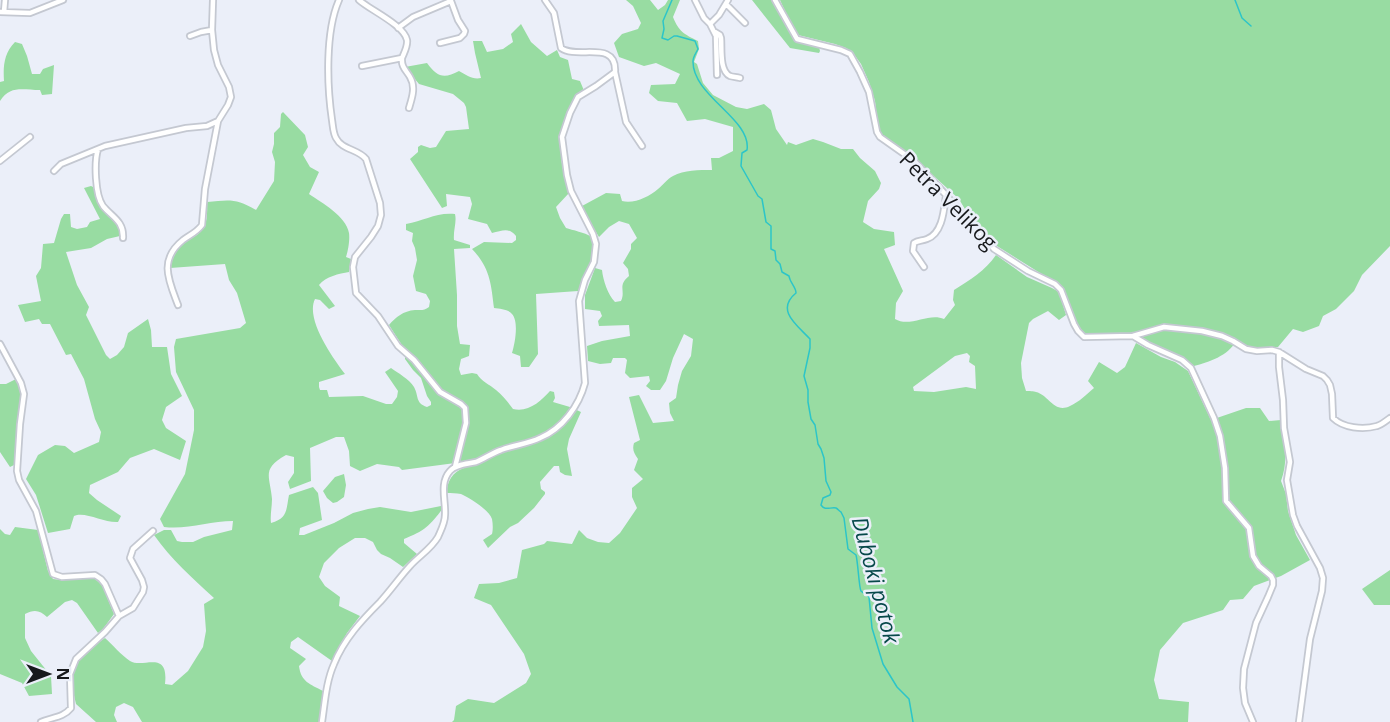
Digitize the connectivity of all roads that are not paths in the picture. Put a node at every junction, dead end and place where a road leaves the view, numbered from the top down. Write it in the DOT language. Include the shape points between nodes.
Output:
graph roads {
  1 [pos="5,0"];
  2 [pos="63,0"];
  3 [pos="213,0"];
  4 [pos="339,0"];
  5 [pos="359,0"];
  6 [pos="546,0"];
  7 [pos="695,0"];
  8 [pos="775,0"];
  9 [pos="727,2"];
  10 [pos="2,12"];
  11 [pos="745,23"];
  12 [pos="710,24"];
  13 [pos="398,28"];
  14 [pos="212,30"];
  15 [pos="715,32"];
  16 [pos="190,36"];
  17 [pos="440,43"];
  18 [pos="402,58"];
  19 [pos="362,66"];
  20 [pos="615,72"];
  21 [pos="717,75"];
  22 [pos="740,78"];
  23 [pos="409,108"];
  24 [pos="218,121"];
  25 [pos="30,137"];
  26 [pos="642,146"];
  27 [pos="98,148"];
  28 [pos="0,161"];
  29 [pos="54,171"];
  30 [pos="946,195"];
  31 [pos="123,237"];
  32 [pos="924,267"];
  33 [pos="178,305"];
  34 [pos="1133,336"];
  35 [pos="0,344"];
  36 [pos="1279,352"];
  37 [pos="1390,418"];
  38 [pos="456,467"];
  39 [pos="153,531"];
  40 [pos="119,616"];
  41 [pos="41,722"];
  42 [pos="322,722"];
  43 [pos="1253,722"];
  44 [pos="1299,722"];
  1 -- 10 [label="street"];
  2 -- 10 [label="street" via="30,13"];
  3 -- 14 [label="street"];
  4 -- 38 [label="street" via="333,14 330,55 329,100 334,135 340,143 363,154 381,209 375,232 355,257 356,293 440,392 465,408 466,423"];
  5 -- 13 [label="street"];
  6 -- 20 [label="street" via="554,13 561,48 572,53 608,55 616,64"];
  7 -- 12 [label="street"];
  8 -- 30 [label="street, Petra Velikog" via="797,39 850,54 869,92 880,137 914,161"];
  9 -- 11 [label="street"];
  9 -- 12 [label="street"];
  12 -- 15 [label="street"];
  13 -- 17 [label="street" via="452,1 465,31 460,38"];
  13 -- 18 [label="street" via="407,40"];
  14 -- 16 [label="street"];
  14 -- 24 [label="street" via="215,58 231,94"];
  15 -- 21 [label="street"];
  15 -- 22 [label="street" via="721,37 725,72"];
  18 -- 19 [label="street"];
  18 -- 23 [label="street" via="401,64 413,85"];
  20 -- 26 [label="street" via="626,122"];
  20 -- 38 [label="street" via="578,97 562,137 571,191 596,244 594,262 579,301 583,391 573,409 551,432"];
  24 -- 27 [label="street"];
  24 -- 33 [label="street" via="204,189 202,225 177,245 167,266"];
  25 -- 28 [label="street"];
  27 -- 29 [label="street"];
  27 -- 31 [label="street" via="98,193 102,204 118,219"];
  30 -- 32 [label="street" via="937,231 914,243 913,250"];
  30 -- 34 [label="street, Petra Velikog" via="994,249 1061,290 1074,324 1084,337"];
  34 -- 36 [label="street, Petra Velikog" via="1164,327 1202,331 1222,336 1245,349"];
  34 -- 43 [label="street, Petra Velikog" via="1191,368 1220,436 1226,501 1249,528 1253,556 1273,580 1244,669 1245,703"];
  35 -- 40 [label="street" via="24,394 17,471 36,511 53,574 95,575 105,584"];
  36 -- 37 [label="street, Petra Velikog" via="1327,380 1333,418 1338,423 1378,426"];
  36 -- 44 [label="street" via="1293,515 1323,578"];
  38 -- 42 [label="street" via="446,477 444,522 436,540 361,621 334,662"];
  39 -- 40 [label="street" via="133,549 130,558 142,580 143,592 133,608"];
  40 -- 41 [label="street" via="76,659 70,674 71,708"];
}
